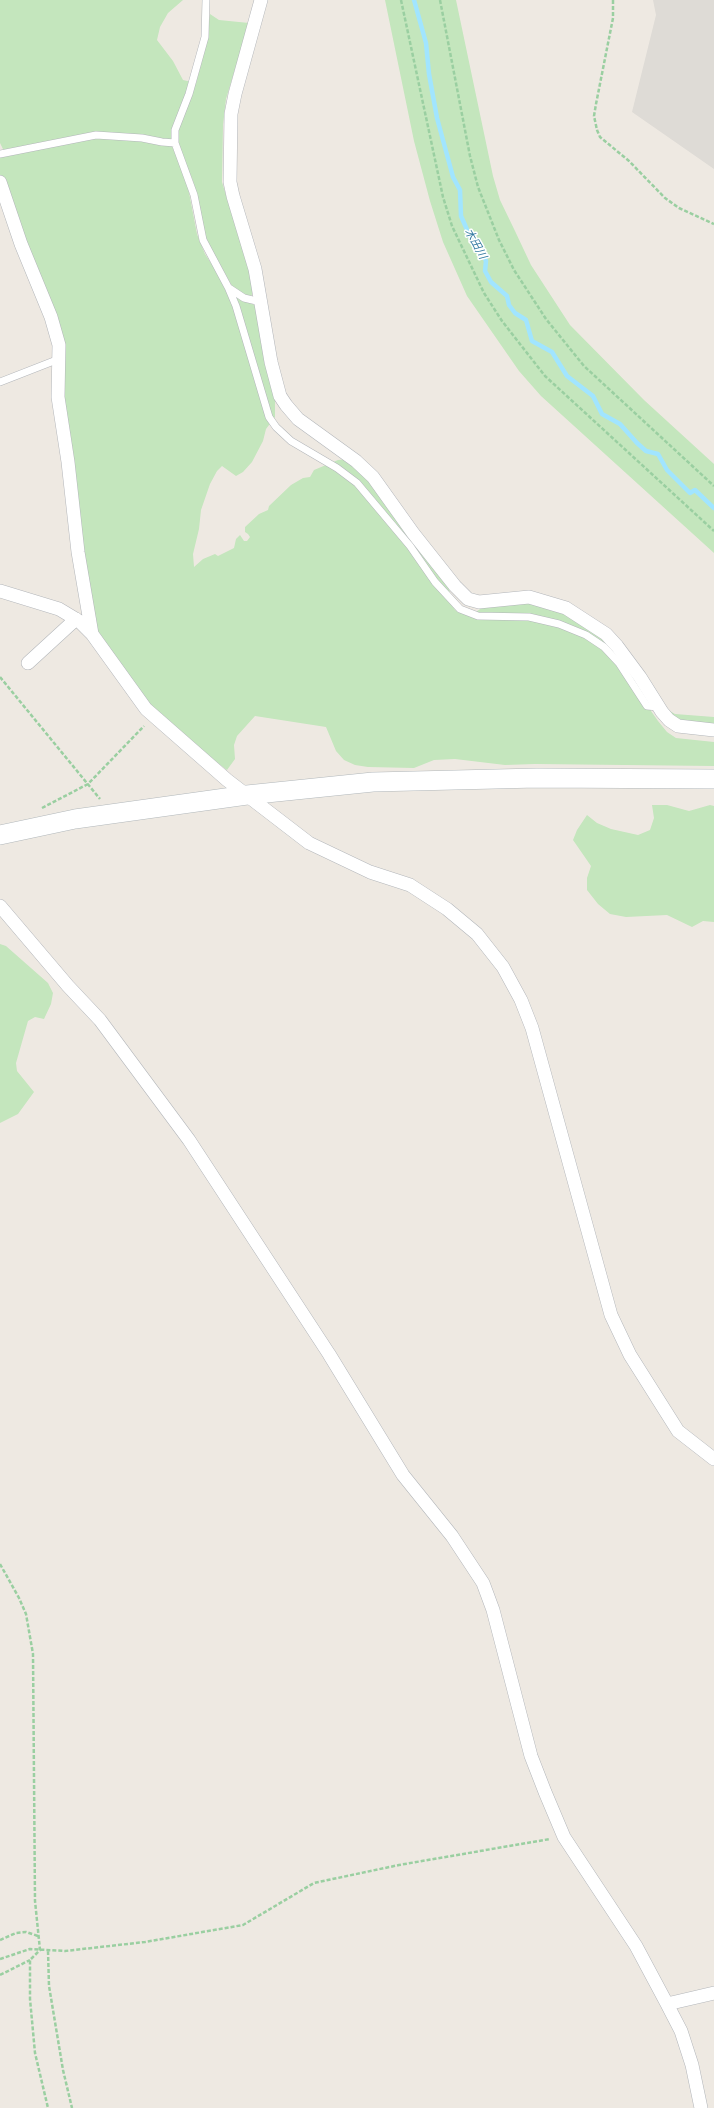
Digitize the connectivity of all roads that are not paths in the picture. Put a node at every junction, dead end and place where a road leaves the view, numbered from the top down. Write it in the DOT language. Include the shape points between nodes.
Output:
graph roads {
  1 [pos="206,0"];
  2 [pos="261,0"];
  3 [pos="175,143"];
  4 [pos="0,154"];
  5 [pos="0,182"];
  6 [pos="229,288"];
  7 [pos="261,302"];
  8 [pos="60,358"];
  9 [pos="0,382"];
  10 [pos="0,591"];
  11 [pos="76,619"];
  12 [pos="92,634"];
  13 [pos="28,663"];
  14 [pos="658,707"];
  15 [pos="714,730"];
  16 [pos="714,779"];
  17 [pos="247,794"];
  18 [pos="0,835"];
  19 [pos="0,906"];
  20 [pos="714,1458"];
  21 [pos="714,1993"];
  22 [pos="668,2004"];
  23 [pos="701,2108"];
  1 -- 3 [label="lane" via="205,37 189,94 175,130"];
  2 -- 7 [label="street" via="231,114 230,169 233,196 254,263"];
  3 -- 4 [label="lane" via="96,135"];
  3 -- 6 [label="lane" via="194,195 203,240"];
  5 -- 8 [label="street" via="21,244 51,317 58,339"];
  6 -- 7 [label="lane" via="244,298"];
  6 -- 14 [label="lane" via="269,417 276,427 291,441 357,483 410,546 453,603 460,609 478,616 529,617 559,624 586,635 604,647 620,663 647,706"];
  7 -- 14 [label="street" via="271,362 280,396 286,405 298,420 373,477 413,533 464,595 479,602 529,597 566,608 606,634 640,676"];
  8 -- 9 [label="lane"];
  8 -- 12 [label="street" via="58,397 78,552"];
  10 -- 11 [label="street" via="59,609"];
  11 -- 12 [label="street"];
  11 -- 13 [label="street"];
  12 -- 17 [label="street" via="146,709 227,780"];
  14 -- 15 [label="street" via="678,726"];
  16 -- 17 [label="street" via="537,778 373,782"];
  17 -- 18 [label="street" via="108,814"];
  17 -- 20 [label="street" via="309,844 370,872 410,885 447,909 477,934 503,967 521,1000 532,1028 611,1315 630,1355 678,1431"];
  19 -- 22 [label="street" via="100,1020 189,1140 329,1354 402,1475 452,1536 483,1583 494,1610 530,1756 564,1837 636,1946"];
  21 -- 22 [label="street"];
  22 -- 23 [label="street" via="692,2065"];
}
